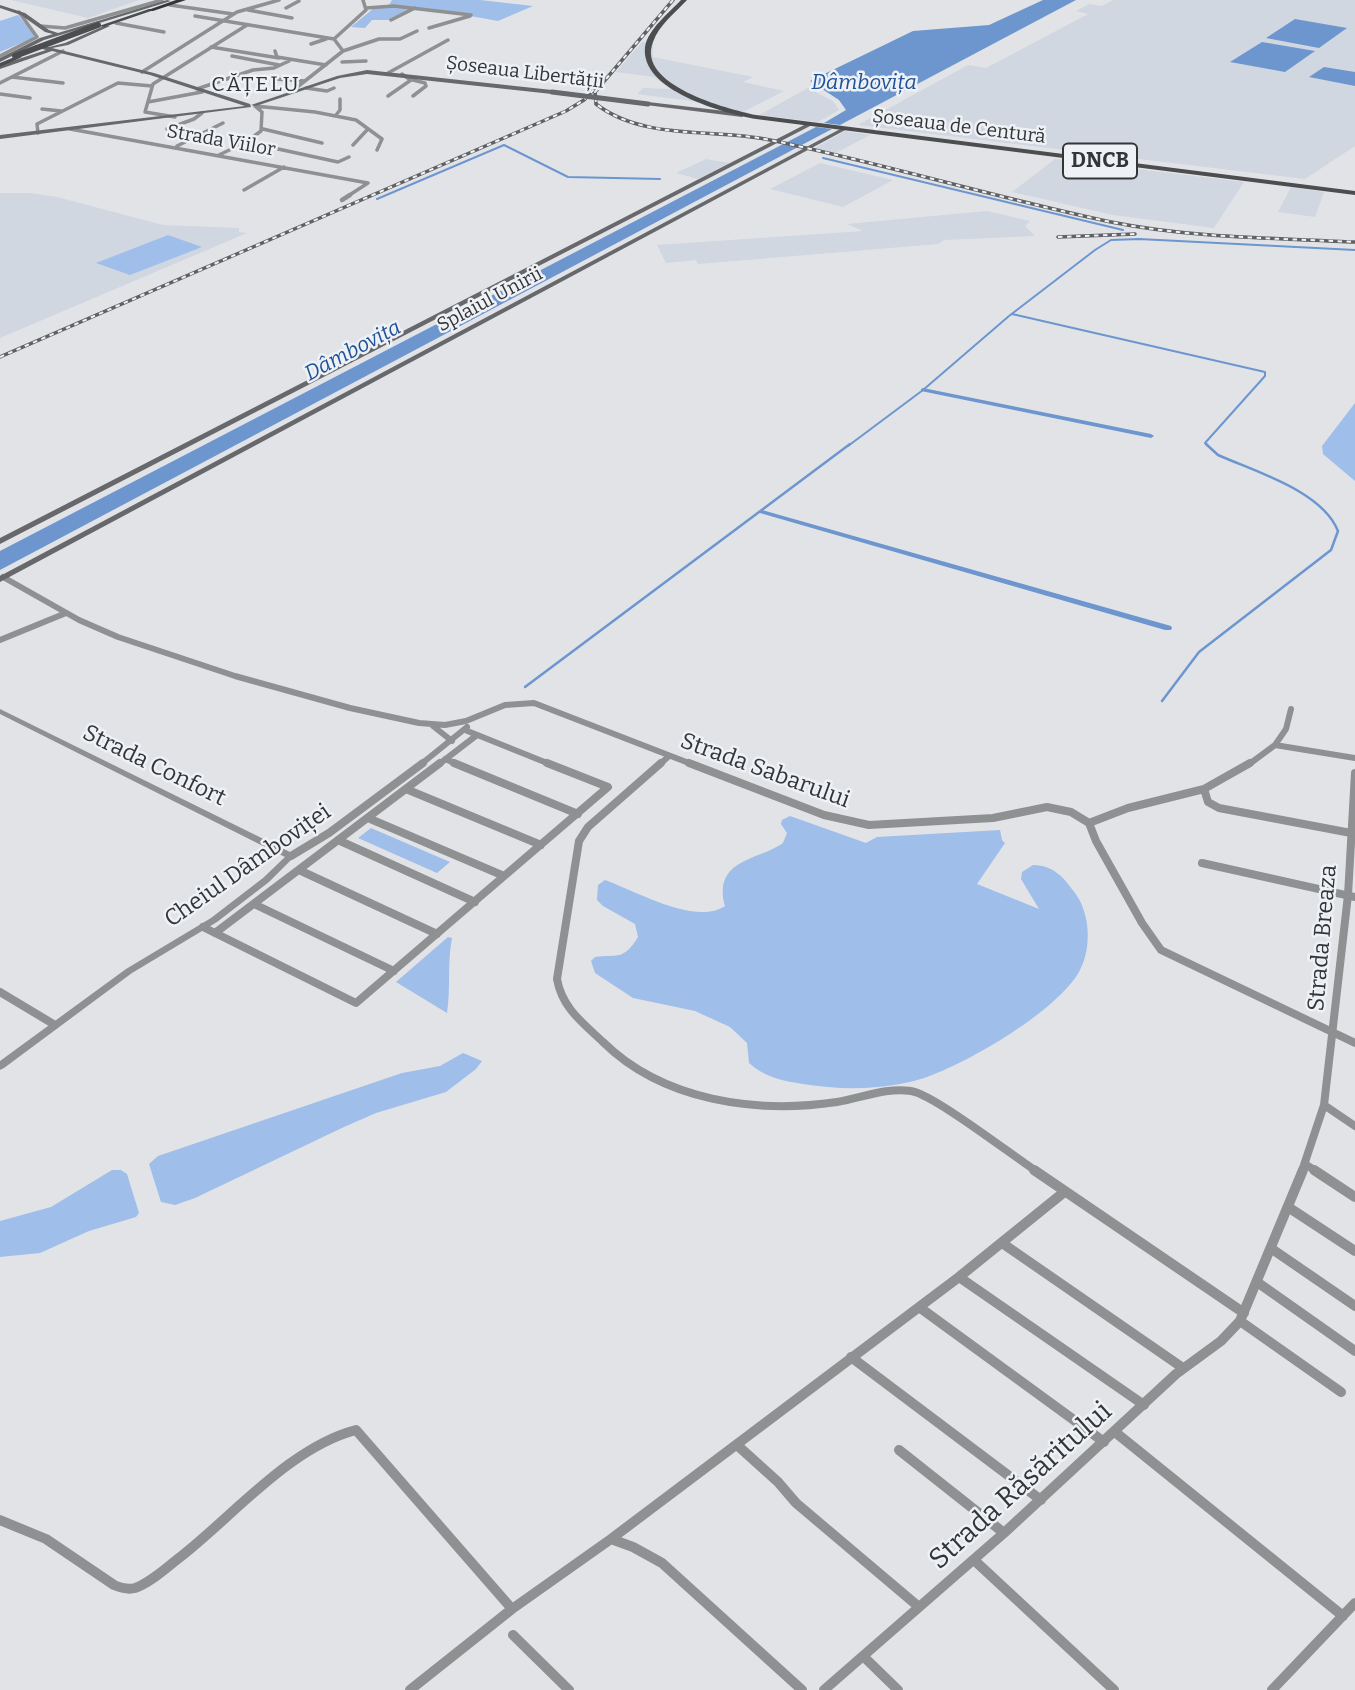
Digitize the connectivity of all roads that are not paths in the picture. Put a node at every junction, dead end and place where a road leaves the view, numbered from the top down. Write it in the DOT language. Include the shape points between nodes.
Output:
graph roads {
  1 [pos="184,0"];
  2 [pos="279,0"];
  3 [pos="290,0"];
  4 [pos="301,0"];
  5 [pos="363,0"];
  6 [pos="390,0"];
  7 [pos="684,0"];
  8 [pos="161,4"];
  9 [pos="0,6"];
  10 [pos="387,6"];
  11 [pos="286,8"];
  12 [pos="366,8"];
  13 [pos="415,8"];
  14 [pos="246,9"];
  15 [pos="19,12"];
  16 [pos="233,14"];
  17 [pos="195,16"];
  18 [pos="292,18"];
  19 [pos="391,20"];
  20 [pos="223,21"];
  21 [pos="116,23"];
  22 [pos="101,24"];
  23 [pos="247,25"];
  24 [pos="40,26"];
  25 [pos="429,28"];
  26 [pos="417,31"];
  27 [pos="57,32"];
  28 [pos="164,32"];
  29 [pos="328,38"];
  30 [pos="43,39"];
  31 [pos="334,39"];
  32 [pos="67,40"];
  33 [pos="448,40"];
  34 [pos="311,44"];
  35 [pos="37,46"];
  36 [pos="212,46"];
  37 [pos="52,49"];
  38 [pos="233,49"];
  39 [pos="63,51"];
  40 [pos="275,51"];
  41 [pos="343,51"];
  42 [pos="71,53"];
  43 [pos="232,56"];
  44 [pos="337,56"];
  45 [pos="279,58"];
  46 [pos="6,60"];
  47 [pos="289,61"];
  48 [pos="366,61"];
  49 [pos="281,65"];
  50 [pos="326,65"];
  51 [pos="142,72"];
  52 [pos="388,73"];
  53 [pos="402,75"];
  54 [pos="12,76"];
  55 [pos="163,77"];
  56 [pos="275,79"];
  57 [pos="105,80"];
  58 [pos="411,80"];
  59 [pos="120,82"];
  60 [pos="0,83"];
  61 [pos="63,83"];
  62 [pos="305,85"];
  63 [pos="152,86"];
  64 [pos="334,88"];
  65 [pos="197,89"];
  66 [pos="204,91"];
  67 [pos="0,92"];
  68 [pos="25,93"];
  69 [pos="388,96"];
  70 [pos="413,96"];
  71 [pos="30,98"];
  72 [pos="340,99"];
  73 [pos="148,102"];
  74 [pos="709,105"];
  75 [pos="252,106"];
  76 [pos="41,109"];
  77 [pos="694,110"];
  78 [pos="702,110"];
  79 [pos="61,111"];
  80 [pos="728,111"];
  81 [pos="202,113"];
  82 [pos="336,115"];
  83 [pos="743,115"];
  84 [pos="175,117"];
  85 [pos="792,121"];
  86 [pos="223,123"];
  87 [pos="810,124"];
  88 [pos="846,128"];
  89 [pos="70,129"];
  90 [pos="167,129"];
  91 [pos="263,129"];
  92 [pos="367,130"];
  93 [pos="798,130"];
  94 [pos="38,132"];
  95 [pos="0,137"];
  96 [pos="246,142"];
  97 [pos="322,143"];
  98 [pos="353,145"];
  99 [pos="175,147"];
  100 [pos="377,150"];
  101 [pos="219,155"];
  102 [pos="349,157"];
  103 [pos="284,167"];
  104 [pos="244,190"];
  105 [pos="1355,193"];
  106 [pos="342,200"];
  107 [pos="0,541"];
  108 [pos="1,578"];
  109 [pos="66,613"];
  110 [pos="0,640"];
  111 [pos="1291,709"];
  112 [pos="0,711"];
  113 [pos="477,716"];
  114 [pos="429,724"];
  115 [pos="449,725"];
  116 [pos="462,733"];
  117 [pos="477,735"];
  118 [pos="452,741"];
  119 [pos="1275,745"];
  120 [pos="669,756"];
  121 [pos="1355,758"];
  122 [pos="445,759"];
  123 [pos="1355,773"];
  124 [pos="406,789"];
  125 [pos="1204,789"];
  126 [pos="578,814"];
  127 [pos="352,816"];
  128 [pos="366,819"];
  129 [pos="1353,819"];
  130 [pos="1089,823"];
  131 [pos="1350,833"];
  132 [pos="338,840"];
  133 [pos="541,845"];
  134 [pos="291,856"];
  135 [pos="1202,863"];
  136 [pos="299,870"];
  137 [pos="504,876"];
  138 [pos="1352,896"];
  139 [pos="475,902"];
  140 [pos="254,904"];
  141 [pos="203,927"];
  142 [pos="215,933"];
  143 [pos="437,934"];
  144 [pos="394,971"];
  145 [pos="0,992"];
  146 [pos="55,1025"];
  147 [pos="1333,1034"];
  148 [pos="1355,1043"];
  149 [pos="0,1066"];
  150 [pos="1324,1105"];
  151 [pos="1355,1126"];
  152 [pos="1305,1164"];
  153 [pos="1063,1193"];
  154 [pos="1355,1197"];
  155 [pos="1289,1207"];
  156 [pos="1002,1243"];
  157 [pos="1272,1248"];
  158 [pos="1355,1251"];
  159 [pos="959,1277"];
  160 [pos="1257,1282"];
  161 [pos="1355,1306"];
  162 [pos="919,1307"];
  163 [pos="1242,1317"];
  164 [pos="1355,1351"];
  165 [pos="851,1357"];
  166 [pos="1183,1368"];
  167 [pos="1340,1392"];
  168 [pos="1144,1405"];
  169 [pos="1115,1432"];
  170 [pos="1104,1442"];
  171 [pos="737,1445"];
  172 [pos="899,1450"];
  173 [pos="1041,1500"];
  174 [pos="0,1520"];
  175 [pos="1004,1533"];
  176 [pos="611,1539"];
  177 [pos="974,1560"];
  178 [pos="1355,1603"];
  179 [pos="919,1607"];
  180 [pos="512,1609"];
  181 [pos="1343,1616"];
  182 [pos="513,1635"];
  183 [pos="863,1656"];
  184 [pos="411,1690"];
  185 [pos="569,1690"];
  186 [pos="802,1690"];
  187 [pos="824,1690"];
  188 [pos="898,1690"];
  189 [pos="1114,1690"];
  190 [pos="1272,1690"];
  1 -- 8 [label="highway"];
  1 -- 8 [label="main road"];
  2 -- 14 [label="street"];
  3 -- 4 [label="street"];
  4 -- 11 [label="street"];
  5 -- 12 [label="street"];
  6 -- 10 [label="street"];
  7 -- 74 [label="main road, Șoseaua de Centură / DNCB" via="651,40 648,59 669,83"];
  8 -- 16 [label="street"];
  8 -- 21 [label="main road"];
  8 -- 22 [label="main road"];
  8 -- 22 [label="main road"];
  8 -- 27 [label="street"];
  9 -- 15 [label="main road"];
  10 -- 12 [label="street"];
  10 -- 13 [label="street"];
  12 -- 31 [label="street"];
  13 -- 19 [label="street"];
  13 -- 25 [label="street" via="471,15"];
  14 -- 16 [label="street"];
  14 -- 18 [label="street"];
  15 -- 24 [label="main road"];
  15 -- 46 [label="street" via="37,37"];
  16 -- 20 [label="street"];
  17 -- 20 [label="street"];
  20 -- 23 [label="street"];
  20 -- 51 [label="street"];
  21 -- 28 [label="street"];
  21 -- 32 [label="main road"];
  22 -- 27 [label="main road"];
  22 -- 46 [label="main road, bridge"];
  23 -- 29 [label="street"];
  23 -- 36 [label="street"];
  24 -- 27 [label="main road"];
  24 -- 30 [label="main road"];
  26 -- 41 [label="street"];
  27 -- 30 [label="main road"];
  27 -- 32 [label="main road"];
  29 -- 31 [label="street"];
  29 -- 34 [label="street"];
  30 -- 32 [label="main road"];
  30 -- 35 [label="main road"];
  30 -- 46 [label="main road"];
  31 -- 41 [label="street"];
  32 -- 35 [label="main road"];
  32 -- 37 [label="main road"];
  32 -- 42 [label="main road" via="65,48"];
  33 -- 52 [label="street"];
  35 -- 37 [label="main road"];
  36 -- 38 [label="street"];
  36 -- 45 [label="street"];
  36 -- 55 [label="street"];
  37 -- 39 [label="main road"];
  37 -- 46 [label="main road"];
  39 -- 42 [label="main road"];
  39 -- 46 [label="main road"];
  39 -- 54 [label="street"];
  40 -- 45 [label="street"];
  41 -- 44 [label="street"];
  42 -- 51 [label="main road"];
  43 -- 49 [label="street"];
  44 -- 48 [label="street" via="342,64"];
  44 -- 50 [label="street"];
  45 -- 47 [label="street"];
  47 -- 49 [label="street"];
  47 -- 50 [label="street"];
  49 -- 65 [label="street"];
  50 -- 62 [label="street"];
  51 -- 55 [label="main road"];
  52 -- 53 [label="main road, Șoseaua Libertății"];
  52 -- 62 [label="main road, Șoseaua Libertății" via="354,74"];
  53 -- 58 [label="street"];
  53 -- 77 [label="main road, Șoseaua Libertății, bridge"];
  54 -- 60 [label="street"];
  54 -- 61 [label="street"];
  55 -- 63 [label="street"];
  55 -- 65 [label="main road"];
  56 -- 62 [label="street"];
  57 -- 59 [label="street"];
  58 -- 69 [label="street"];
  58 -- 70 [label="street" via="426,86"];
  59 -- 63 [label="street"];
  59 -- 79 [label="street"];
  62 -- 64 [label="street, Șoseaua Libertății" via="327,91"];
  62 -- 75 [label="main road, Șoseaua Libertății"];
  63 -- 73 [label="street"];
  65 -- 66 [label="main road"];
  66 -- 73 [label="street"];
  66 -- 75 [label="main road"];
  67 -- 68 [label="street"];
  67 -- 71 [label="street"];
  72 -- 82 [label="street"];
  73 -- 84 [label="street" via="145,112"];
  74 -- 78 [label="main road"];
  74 -- 80 [label="main road, Șoseaua de Centură / DNCB"];
  75 -- 81 [label="main road, Șoseaua Libertății"];
  75 -- 82 [label="street"];
  75 -- 91 [label="street" via="262,112"];
  76 -- 79 [label="street"];
  77 -- 78 [label="main road"];
  77 -- 83 [label="main road, Șoseaua Libertății"];
  78 -- 80 [label="main road"];
  79 -- 94 [label="street" via="36,125"];
  80 -- 83 [label="main road, Șoseaua de Centură / DNCB"];
  81 -- 84 [label="main road, Șoseaua Libertății"];
  81 -- 90 [label="street"];
  82 -- 92 [label="street" via="359,121"];
  83 -- 85 [label="main road, Șoseaua de Centură / DNCB"];
  84 -- 89 [label="main road, Șoseaua Libertății"];
  85 -- 87 [label="main road, Șoseaua de Centură / DNCB"];
  85 -- 93 [label="main road" via="801,125"];
  86 -- 99 [label="street"];
  87 -- 88 [label="main road, Șoseaua de Centură / DNCB"];
  87 -- 93 [label="main road, Splaiul Unirii"];
  88 -- 105 [label="main road, Șoseaua de Centură / DNCB"];
  88 -- 108 [label="main road, Splaiul Unirii"];
  89 -- 94 [label="main road, Șoseaua Libertății"];
  89 -- 99 [label="street, Strada Viilor"];
  91 -- 96 [label="street"];
  91 -- 97 [label="street"];
  92 -- 98 [label="street"];
  92 -- 100 [label="street" via="382,141"];
  93 -- 107 [label="main road, Splaiul Unirii"];
  94 -- 95 [label="main road, Șoseaua Libertății"];
  96 -- 101 [label="street"];
  96 -- 102 [label="street" via="338,162"];
  99 -- 101 [label="street, Strada Viilor"];
  101 -- 103 [label="street, Strada Viilor"];
  103 -- 104 [label="street"];
  103 -- 106 [label="street, Strada Viilor" via="368,183"];
  108 -- 109 [label="street"];
  109 -- 110 [label="street"];
  109 -- 114 [label="street" via="131,641 247,680"];
  111 -- 119 [label="street" via="1286,729"];
  112 -- 134 [label="street, Strada Confort"];
  113 -- 115 [label="street, Strada Sabarului"];
  113 -- 116 [label="street, Cheiul Dâmboviței"];
  113 -- 120 [label="street, Strada Sabarului" via="511,703 534,703"];
  114 -- 115 [label="street"];
  114 -- 118 [label="street"];
  115 -- 116 [label="street"];
  116 -- 117 [label="street"];
  116 -- 118 [label="street, Cheiul Dâmboviței"];
  117 -- 122 [label="street"];
  117 -- 126 [label="street" via="608,788"];
  118 -- 127 [label="street, Cheiul Dâmboviței"];
  119 -- 121 [label="street"];
  119 -- 125 [label="street"];
  120 -- 130 [label="street, Strada Sabarului" via="854,824 993,818 1047,807 1066,810"];
  120 -- 153 [label="street" via="588,827 579,841 557,979 570,1012 637,1072 705,1096 800,1104 899,1090 921,1093"];
  122 -- 124 [label="street"];
  122 -- 126 [label="street"];
  123 -- 129 [label="street, Strada Breaza"];
  124 -- 128 [label="street"];
  124 -- 133 [label="street"];
  125 -- 130 [label="street"];
  125 -- 131 [label="street" via="1208,802 1219,808"];
  126 -- 133 [label="street"];
  127 -- 128 [label="street"];
  127 -- 134 [label="street, Cheiul Dâmboviței"];
  128 -- 132 [label="street"];
  128 -- 137 [label="street"];
  129 -- 131 [label="street, Strada Breaza"];
  130 -- 147 [label="street" via="1161,950"];
  131 -- 138 [label="street, Strada Breaza"];
  132 -- 136 [label="street"];
  132 -- 139 [label="street"];
  133 -- 137 [label="street"];
  134 -- 141 [label="street, Cheiul Dâmboviței"];
  135 -- 138 [label="street"];
  136 -- 140 [label="street"];
  136 -- 143 [label="street"];
  137 -- 139 [label="street"];
  138 -- 147 [label="street, Strada Breaza"];
  139 -- 143 [label="street"];
  140 -- 142 [label="street"];
  140 -- 144 [label="street"];
  141 -- 142 [label="street"];
  141 -- 146 [label="street, Cheiul Dâmboviței" via="144,961"];
  142 -- 144 [label="street" via="356,1003"];
  143 -- 144 [label="street"];
  145 -- 146 [label="street"];
  146 -- 149 [label="street, Cheiul Dâmboviței"];
  147 -- 148 [label="street"];
  147 -- 150 [label="street, Strada Breaza"];
  150 -- 151 [label="street"];
  150 -- 152 [label="street, Strada Răsăritului"];
  152 -- 154 [label="street"];
  152 -- 155 [label="street, Strada Răsăritului"];
  153 -- 156 [label="street"];
  153 -- 163 [label="street"];
  155 -- 157 [label="street, Strada Răsăritului"];
  155 -- 158 [label="street"];
  156 -- 159 [label="street"];
  156 -- 166 [label="street"];
  157 -- 160 [label="street, Strada Răsăritului"];
  157 -- 161 [label="street"];
  159 -- 162 [label="street"];
  159 -- 168 [label="street"];
  160 -- 163 [label="street, Strada Răsăritului"];
  160 -- 164 [label="street"];
  162 -- 165 [label="street"];
  162 -- 170 [label="street"];
  163 -- 166 [label="street, Strada Răsăritului" via="1221,1341"];
  163 -- 167 [label="street"];
  165 -- 171 [label="street"];
  165 -- 173 [label="street"];
  166 -- 168 [label="street, Strada Răsăritului"];
  168 -- 169 [label="street, Strada Răsăritului"];
  169 -- 170 [label="street, Strada Răsăritului"];
  169 -- 181 [label="street"];
  170 -- 173 [label="street, Strada Răsăritului"];
  171 -- 176 [label="street"];
  171 -- 179 [label="street" via="796,1503"];
  172 -- 175 [label="street"];
  173 -- 175 [label="street, Strada Răsăritului"];
  174 -- 180 [label="street" via="52,1542 114,1585 135,1588 304,1456 337,1435 356,1430"];
  175 -- 177 [label="street, Strada Răsăritului"];
  176 -- 180 [label="street"];
  176 -- 186 [label="street" via="662,1563"];
  177 -- 179 [label="street, Strada Răsăritului"];
  177 -- 189 [label="street"];
  178 -- 181 [label="street"];
  179 -- 183 [label="street, Strada Răsăritului"];
  180 -- 184 [label="street"];
  181 -- 190 [label="street"];
  182 -- 185 [label="street"];
  183 -- 187 [label="street, Strada Răsăritului"];
  183 -- 188 [label="street"];
}
